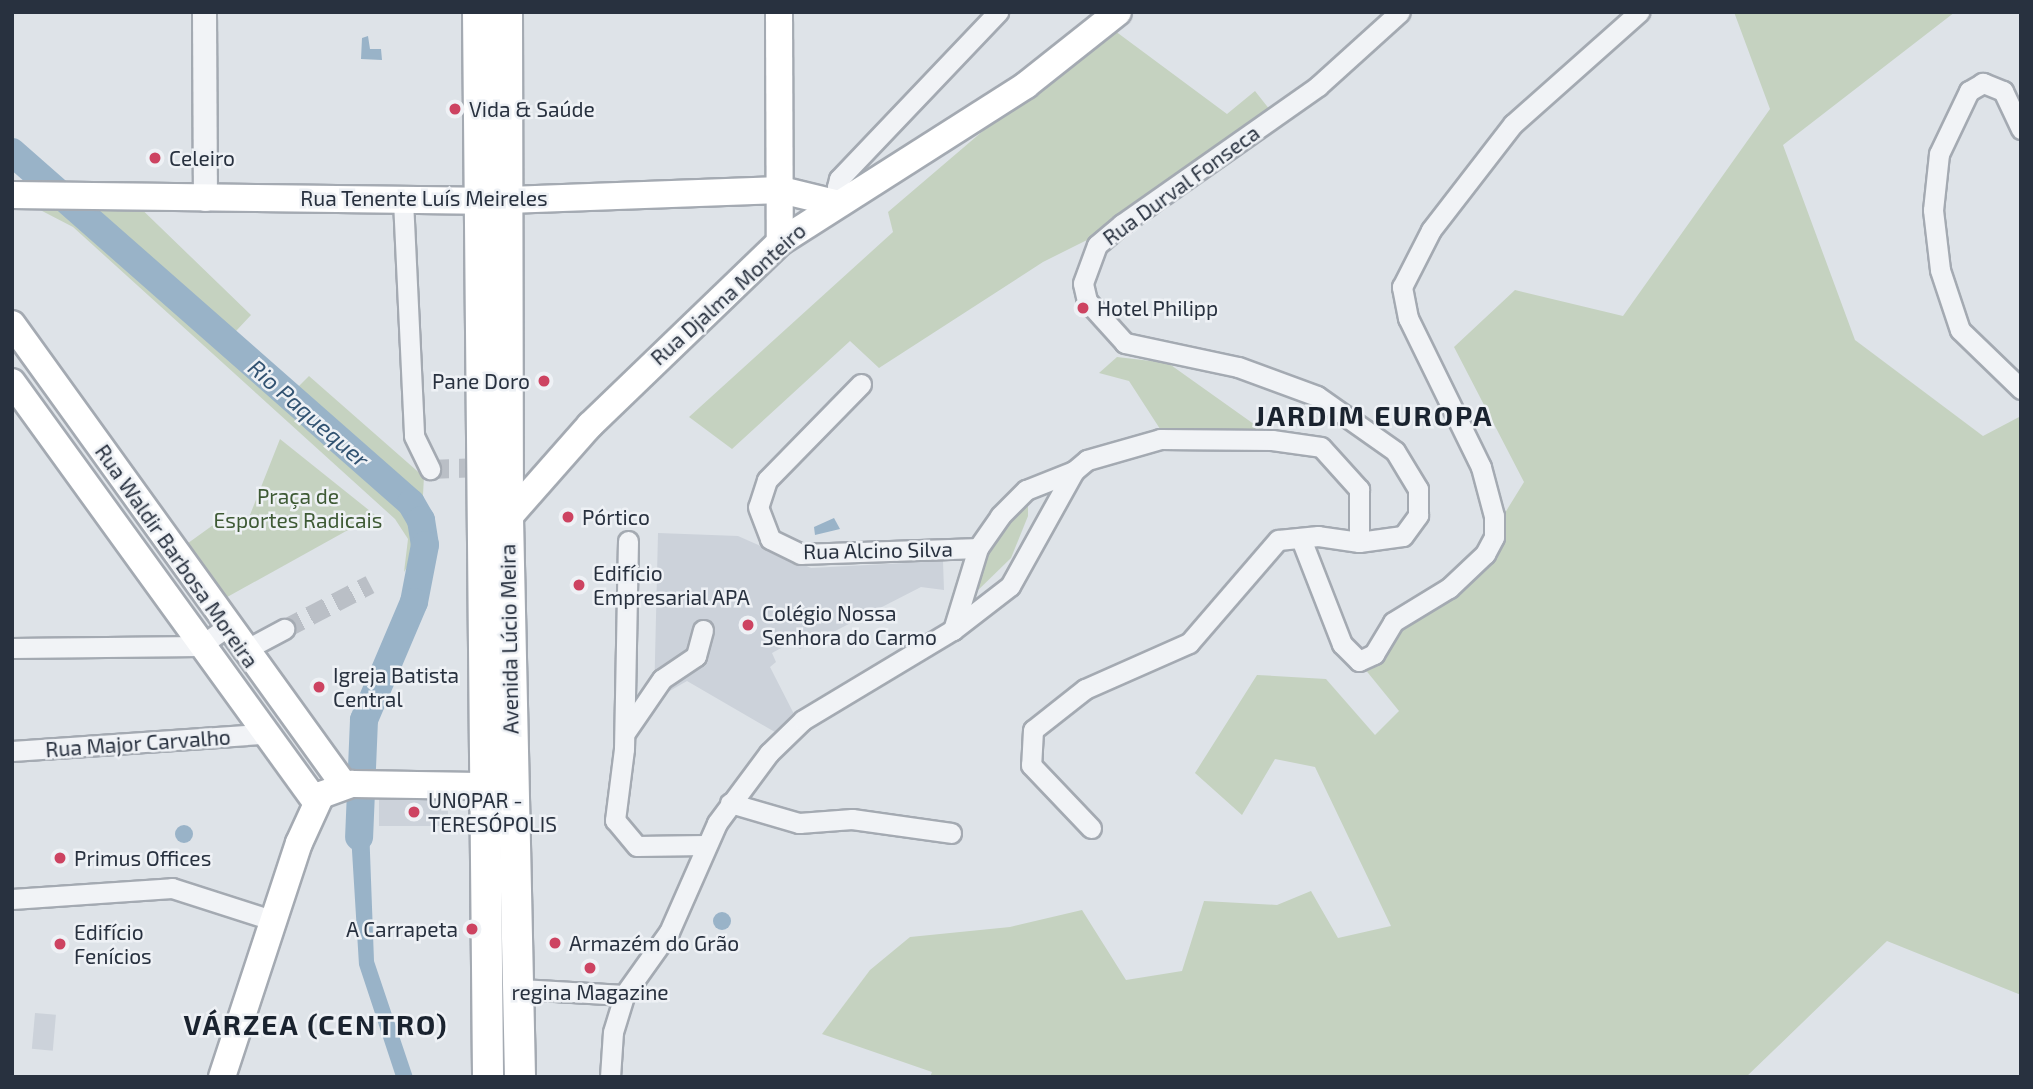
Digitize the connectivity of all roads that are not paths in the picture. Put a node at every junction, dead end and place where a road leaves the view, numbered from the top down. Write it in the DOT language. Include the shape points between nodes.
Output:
graph roads {
  1 [pos="204,12"];
  2 [pos="478,12"];
  3 [pos="507,12"];
  4 [pos="779,12"];
  5 [pos="998,12"];
  6 [pos="1118,12"];
  7 [pos="1400,12"];
  8 [pos="1639,12"];
  9 [pos="2021,129"];
  10 [pos="781,190"];
  11 [pos="13,195"];
  12 [pos="205,198"];
  13 [pos="842,199"];
  14 [pos="403,200"];
  15 [pos="511,200"];
  16 [pos="479,201"];
  17 [pos="780,242"];
  18 [pos="12,324"];
  19 [pos="12,382"];
  20 [pos="861,384"];
  21 [pos="2021,389"];
  22 [pos="430,469"];
  23 [pos="1074,471"];
  24 [pos="147,512"];
  25 [pos="508,518"];
  26 [pos="117,533"];
  27 [pos="1301,539"];
  28 [pos="628,541"];
  29 [pos="1359,542"];
  30 [pos="978,548"];
  31 [pos="227,627"];
  32 [pos="284,629"];
  33 [pos="703,630"];
  34 [pos="953,630"];
  35 [pos="200,646"];
  36 [pos="12,648"];
  37 [pos="243,651"];
  38 [pos="625,733"];
  39 [pos="263,734"];
  40 [pos="12,751"];
  41 [pos="320,758"];
  42 [pos="296,776"];
  43 [pos="358,784"];
  44 [pos="482,786"];
  45 [pos="316,802"];
  46 [pos="730,803"];
  47 [pos="1091,828"];
  48 [pos="951,834"];
  49 [pos="705,845"];
  50 [pos="12,899"];
  51 [pos="275,921"];
  52 [pos="520,989"];
  53 [pos="624,995"];
  54 [pos="222,1077"];
  55 [pos="488,1077"];
  56 [pos="520,1077"];
  57 [pos="610,1077"];
  1 -- 12 [label="street"];
  2 -- 16 [label="main road, Avenida Lúcio Meira"];
  3 -- 15 [label="main road, Avenida Lúcio Meira"];
  4 -- 10 [label="main road"];
  5 -- 13 [label="street" via="839,179"];
  6 -- 13 [label="main road, Rua Djalma Monteiro" via="1026,85"];
  7 -- 29 [label="street, Rua Durval Fonseca" via="1318,86 1122,223 1097,246 1083,283 1095,312 1125,343 1238,367 1317,396 1395,452 1418,489 1418,515 1403,536"];
  8 -- 27 [label="street" via="1513,124 1431,230 1402,287 1408,317 1481,467 1494,516 1494,537 1485,554 1449,588 1393,622 1374,654 1359,661 1349,658 1337,634"];
  9 -- 21 [label="street" via="2003,91 1983,83 1969,91 1940,154 1933,210 1940,270 1960,330"];
  10 -- 13 [label="main road, Rua Tenente Luís Meireles"];
  10 -- 15 [label="main road, Rua Tenente Luís Meireles"];
  10 -- 17 [label="main road"];
  11 -- 12 [label="main road, Rua Tenente Luís Meireles"];
  12 -- 14 [label="main road, Rua Tenente Luís Meireles"];
  13 -- 17 [label="main road, Rua Djalma Monteiro"];
  14 -- 16 [label="main road, Rua Tenente Luís Meireles"];
  14 -- 22 [label="street" via="414,436"];
  15 -- 16 [label="main road, Rua Tenente Luís Meireles"];
  15 -- 25 [label="main road, Avenida Lúcio Meira"];
  16 -- 44 [label="main road, Avenida Lúcio Meira"];
  17 -- 25 [label="main road, Rua Djalma Monteiro" via="590,425"];
  18 -- 24 [label="main road, Rua Waldir Barbosa Moreira"];
  19 -- 26 [label="main road, Rua Waldir Barbosa Moreira"];
  20 -- 30 [label="street, Rua Alcino Silva" via="767,480 758,507 770,539 801,554"];
  23 -- 29 [label="street" via="1101,453 1160,439 1300,442 1321,447 1352,476 1361,500"];
  23 -- 30 [label="street" via="1026,489"];
  23 -- 34 [label="street" via="1016,579"];
  24 -- 26 [label="main road"];
  24 -- 31 [label="main road, Rua Waldir Barbosa Moreira"];
  25 -- 52 [label="main road, Avenida Lúcio Meira"];
  26 -- 35 [label="main road, Rua Waldir Barbosa Moreira"];
  27 -- 29 [label="street, Rua Durval Fonseca"];
  27 -- 47 [label="street, Rua Durval Fonseca" via="1278,540 1262,552 1189,643 1085,689 1033,730 1031,765"];
  28 -- 38 [label="street"];
  30 -- 34 [label="street"];
  31 -- 35 [label="street"];
  31 -- 37 [label="main road, Rua Waldir Barbosa Moreira"];
  32 -- 37 [label="street"];
  33 -- 38 [label="street" via="696,656 662,679"];
  34 -- 46 [label="street" via="803,720"];
  35 -- 36 [label="street"];
  35 -- 39 [label="main road, Rua Waldir Barbosa Moreira"];
  37 -- 41 [label="main road, Rua Waldir Barbosa Moreira"];
  38 -- 49 [label="street" via="613,810 621,832 645,848"];
  39 -- 40 [label="street, Rua Major Carvalho"];
  39 -- 42 [label="main road, Rua Waldir Barbosa Moreira"];
  41 -- 42 [label="main road"];
  41 -- 43 [label="main road, Rua Waldir Barbosa Moreira"];
  42 -- 43 [label="street" via="319,786"];
  42 -- 45 [label="main road, Rua Waldir Barbosa Moreira"];
  43 -- 44 [label="main road"];
  43 -- 45 [label="main road"];
  44 -- 55 [label="main road, Avenida Lúcio Meira"];
  45 -- 51 [label="main road"];
  46 -- 48 [label="street" via="799,823 878,821"];
  46 -- 49 [label="street"];
  49 -- 53 [label="street" via="669,932"];
  50 -- 51 [label="street" via="172,888"];
  51 -- 54 [label="main road"];
  52 -- 53 [label="street"];
  52 -- 56 [label="main road, Avenida Lúcio Meira"];
  53 -- 57 [label="street" via="613,1032"];
}
